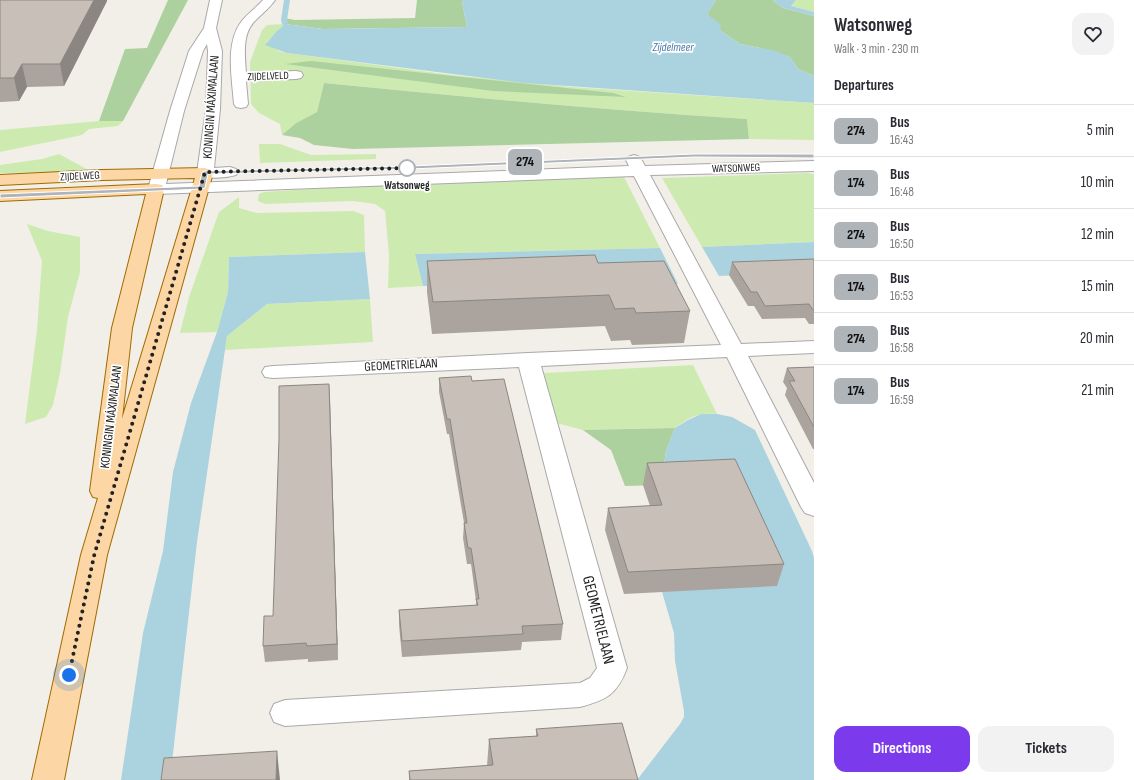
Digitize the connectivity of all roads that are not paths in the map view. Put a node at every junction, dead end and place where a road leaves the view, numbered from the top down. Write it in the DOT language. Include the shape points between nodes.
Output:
graph roads {
  1 [pos="216,0"];
  2 [pos="269,0"];
  3 [pos="210,28"];
  4 [pos="296,74"];
  5 [pos="240,76"];
  6 [pos="241,104"];
  7 [pos="814,156"];
  8 [pos="637,164"];
  9 [pos="814,166"];
  10 [pos="0,180"];
  11 [pos="204,180"];
  12 [pos="158,181"];
  13 [pos="0,196"];
  14 [pos="814,347"];
  15 [pos="734,350"];
  16 [pos="528,359"];
  17 [pos="273,372"];
  18 [pos="814,507"];
  19 [pos="94,556"];
  20 [pos="285,713"];
  21 [pos="48,780"];
  1 -- 3 [label="street, KONINGIN MÁXIMALAAN"];
  2 -- 5 [label="street, ZIJDELVELD" via="244,26 239,37"];
  3 -- 11 [label="street, KONINGIN MÁXIMALAAN" via="216,51 213,109"];
  3 -- 12 [label="street, KONINGIN MÁXIMALAAN" via="196,51 176,111"];
  4 -- 5 [label="street, ZIJDELVELD"];
  5 -- 6 [label="street, ZIJDELVELD"];
  7 -- 8 [label="street, WATSONWEG" via="726,154"];
  8 -- 9 [label="street, WATSONWEG"];
  8 -- 11 [label="street, WATSONWEG" via="528,174"];
  8 -- 15 [label="street"];
  10 -- 12 [label="main road, ZIJDELWEG"];
  11 -- 12 [label="street, WATSONWEG"];
  11 -- 19 [label="main road, KONINGIN MÁXIMALAAN"];
  12 -- 13 [label="main road, ZIJDELWEG"];
  12 -- 19 [label="main road, KONINGIN MÁXIMALAAN" via="122,328"];
  14 -- 15 [label="street, GEOMETRIELAAN"];
  15 -- 16 [label="street, GEOMETRIELAAN"];
  15 -- 18 [label="street"];
  16 -- 17 [label="street, GEOMETRIELAAN"];
  16 -- 20 [label="street, GEOMETRIELAAN" via="612,668 609,679 597,691 580,695"];
  19 -- 21 [label="main road, KONINGIN MÁXIMALAAN"];
}
